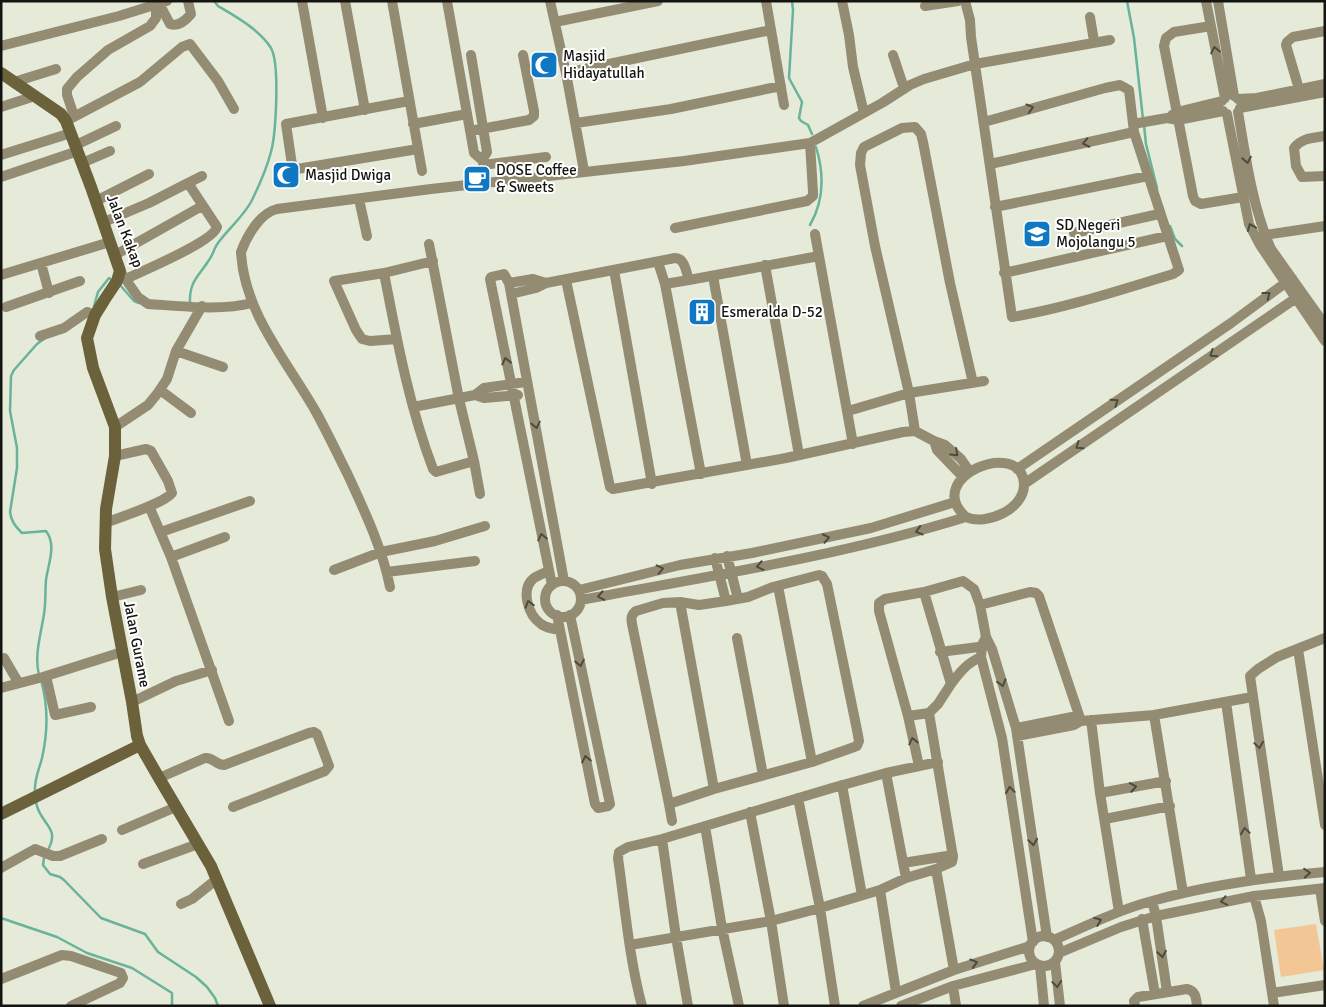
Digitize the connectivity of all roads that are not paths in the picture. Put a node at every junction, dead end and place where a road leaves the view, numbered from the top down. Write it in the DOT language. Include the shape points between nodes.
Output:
graph roads {
  1 [pos="188,1"];
  2 [pos="302,1"];
  3 [pos="345,1"];
  4 [pos="392,1"];
  5 [pos="447,1"];
  6 [pos="550,1"];
  7 [pos="658,1"];
  8 [pos="766,1"];
  9 [pos="842,1"];
  10 [pos="958,1"];
  11 [pos="965,1"];
  12 [pos="1206,1"];
  13 [pos="1218,1"];
  14 [pos="160,4"];
  15 [pos="925,6"];
  16 [pos="1090,16"];
  17 [pos="555,22"];
  18 [pos="1210,26"];
  19 [pos="771,30"];
  20 [pos="1325,31"];
  21 [pos="1110,40"];
  22 [pos="1094,42"];
  23 [pos="1,46"];
  24 [pos="471,55"];
  25 [pos="523,55"];
  26 [pos="893,55"];
  27 [pos="975,64"];
  28 [pos="56,70"];
  29 [pos="566,73"];
  30 [pos="1,74"];
  31 [pos="14,82"];
  32 [pos="1325,84"];
  33 [pos="909,85"];
  34 [pos="781,86"];
  35 [pos="1299,89"];
  36 [pos="1325,92"];
  37 [pos="35,96"];
  38 [pos="409,101"];
  39 [pos="784,105"];
  40 [pos="1231,105"];
  41 [pos="1,107"];
  42 [pos="234,109"];
  43 [pos="365,110"];
  44 [pos="864,112"];
  45 [pos="467,114"];
  46 [pos="1178,116"];
  47 [pos="323,118"];
  48 [pos="984,122"];
  49 [pos="576,123"];
  50 [pos="414,124"];
  51 [pos="116,126"];
  52 [pos="1135,126"];
  53 [pos="483,129"];
  54 [pos="470,131"];
  55 [pos="1325,136"];
  56 [pos="75,138"];
  57 [pos="810,143"];
  58 [pos="418,148"];
  59 [pos="110,151"];
  60 [pos="1,155"];
  61 [pos="546,157"];
  62 [pos="483,162"];
  63 [pos="990,164"];
  64 [pos="422,171"];
  65 [pos="584,172"];
  66 [pos="149,174"];
  67 [pos="202,176"];
  68 [pos="1148,176"];
  69 [pos="1325,176"];
  70 [pos="1,177"];
  71 [pos="188,183"];
  72 [pos="486,183"];
  73 [pos="1243,196"];
  74 [pos="359,199"];
  75 [pos="96,201"];
  76 [pos="202,206"];
  77 [pos="995,208"];
  78 [pos="1159,214"];
  79 [pos="104,222"];
  80 [pos="1325,226"];
  81 [pos="675,228"];
  82 [pos="1074,232"];
  83 [pos="815,234"];
  84 [pos="1265,235"];
  85 [pos="367,236"];
  86 [pos="1167,236"];
  87 [pos="110,242"];
  88 [pos="429,244"];
  89 [pos="115,256"];
  90 [pos="819,256"];
  91 [pos="433,261"];
  92 [pos="658,262"];
  93 [pos="41,263"];
  94 [pos="765,265"];
  95 [pos="614,270"];
  96 [pos="384,273"];
  97 [pos="1004,273"];
  98 [pos="1,275"];
  99 [pos="713,276"];
  100 [pos="119,280"];
  101 [pos="566,280"];
  102 [pos="689,280"];
  103 [pos="1288,280"];
  104 [pos="80,281"];
  105 [pos="509,282"];
  106 [pos="546,283"];
  107 [pos="665,284"];
  108 [pos="49,292"];
  109 [pos="511,294"];
  110 [pos="1299,296"];
  111 [pos="252,303"];
  112 [pos="194,306"];
  113 [pos="6,307"];
  114 [pos="92,314"];
  115 [pos="1231,323"];
  116 [pos="1325,325"];
  117 [pos="1239,335"];
  118 [pos="40,336"];
  119 [pos="397,339"];
  120 [pos="1325,341"];
  121 [pos="176,351"];
  122 [pos="224,367"];
  123 [pos="984,381"];
  124 [pos="526,382"];
  125 [pos="973,382"];
  126 [pos="511,384"];
  127 [pos="160,390"];
  128 [pos="909,393"];
  129 [pos="476,394"];
  130 [pos="529,394"];
  131 [pos="513,396"];
  132 [pos="459,399"];
  133 [pos="413,407"];
  134 [pos="848,410"];
  135 [pos="191,413"];
  136 [pos="115,427"];
  137 [pos="915,431"];
  138 [pos="853,444"];
  139 [pos="800,455"];
  140 [pos="115,456"];
  141 [pos="474,461"];
  142 [pos="747,465"];
  143 [pos="1016,468"];
  144 [pos="701,474"];
  145 [pos="967,474"];
  146 [pos="652,484"];
  147 [pos="1024,484"];
  148 [pos="480,494"];
  149 [pos="250,501"];
  150 [pos="955,502"];
  151 [pos="149,506"];
  152 [pos="966,517"];
  153 [pos="105,522"];
  154 [pos="485,526"];
  155 [pos="161,532"];
  156 [pos="225,537"];
  157 [pos="381,552"];
  158 [pos="727,556"];
  159 [pos="171,557"];
  160 [pos="715,558"];
  161 [pos="475,560"];
  162 [pos="334,570"];
  163 [pos="549,571"];
  164 [pos="387,572"];
  165 [pos="731,572"];
  166 [pos="719,574"];
  167 [pos="564,581"];
  168 [pos="552,585"];
  169 [pos="778,586"];
  170 [pos="390,587"];
  171 [pos="141,590"];
  172 [pos="924,592"];
  173 [pos="580,595"];
  174 [pos="112,597"];
  175 [pos="738,599"];
  176 [pos="726,601"];
  177 [pos="680,602"];
  178 [pos="980,605"];
  179 [pos="557,615"];
  180 [pos="570,615"];
  181 [pos="560,630"];
  182 [pos="737,638"];
  183 [pos="1325,638"];
  184 [pos="985,647"];
  185 [pos="1298,649"];
  186 [pos="122,652"];
  187 [pos="940,652"];
  188 [pos="4,658"];
  189 [pos="212,670"];
  190 [pos="42,677"];
  191 [pos="18,682"];
  192 [pos="951,684"];
  193 [pos="1,688"];
  194 [pos="1252,697"];
  195 [pos="132,702"];
  196 [pos="1226,702"];
  197 [pos="1008,704"];
  198 [pos="994,706"];
  199 [pos="91,707"];
  200 [pos="929,713"];
  201 [pos="1154,714"];
  202 [pos="908,716"];
  203 [pos="1086,720"];
  204 [pos="229,721"];
  205 [pos="1017,732"];
  206 [pos="140,745"];
  207 [pos="812,762"];
  208 [pos="938,762"];
  209 [pos="919,766"];
  210 [pos="886,773"];
  211 [pos="763,775"];
  212 [pos="159,778"];
  213 [pos="1166,781"];
  214 [pos="842,785"];
  215 [pos="714,789"];
  216 [pos="1100,793"];
  217 [pos="798,798"];
  218 [pos="668,804"];
  219 [pos="1028,805"];
  220 [pos="1170,806"];
  221 [pos="176,807"];
  222 [pos="233,807"];
  223 [pos="1012,808"];
  224 [pos="750,812"];
  225 [pos="1,814"];
  226 [pos="1106,819"];
  227 [pos="672,821"];
  228 [pos="1325,825"];
  229 [pos="705,826"];
  230 [pos="122,830"];
  231 [pos="102,839"];
  232 [pos="662,839"];
  233 [pos="198,844"];
  234 [pos="952,855"];
  235 [pos="904,863"];
  236 [pos="143,864"];
  237 [pos="1,868"];
  238 [pos="936,869"];
  239 [pos="1325,872"];
  240 [pos="1279,876"];
  241 [pos="906,878"];
  242 [pos="217,879"];
  243 [pos="1252,879"];
  244 [pos="1265,879"];
  245 [pos="1323,888"];
  246 [pos="880,890"];
  247 [pos="1183,893"];
  248 [pos="1266,894"];
  249 [pos="862,895"];
  250 [pos="1254,896"];
  251 [pos="1152,901"];
  252 [pos="181,904"];
  253 [pos="820,908"];
  254 [pos="1119,912"];
  255 [pos="1156,916"];
  256 [pos="1142,920"];
  257 [pos="771,921"];
  258 [pos="1325,921"];
  259 [pos="722,928"];
  260 [pos="676,937"];
  261 [pos="1051,939"];
  262 [pos="1031,944"];
  263 [pos="630,945"];
  264 [pos="1057,957"];
  265 [pos="1038,965"];
  266 [pos="954,970"];
  267 [pos="1,979"];
  268 [pos="923,982"];
  269 [pos="1325,985"];
  270 [pos="953,986"];
  271 [pos="896,992"];
  272 [pos="1167,992"];
  273 [pos="1272,993"];
  274 [pos="1155,994"];
  275 [pos="928,996"];
  276 [pos="70,1006"];
  277 [pos="270,1006"];
  278 [pos="642,1006"];
  279 [pos="688,1006"];
  280 [pos="739,1006"];
  281 [pos="784,1006"];
  282 [pos="835,1006"];
  283 [pos="864,1006"];
  284 [pos="901,1006"];
  285 [pos="956,1006"];
  286 [pos="1044,1006"];
  287 [pos="1060,1006"];
  288 [pos="1135,1006"];
  289 [pos="1197,1006"];
  290 [pos="1274,1006"];
  1 -- 14 [label="street" via="191,14 175,25 170,24"];
  2 -- 47 [label="street"];
  3 -- 43 [label="street"];
  4 -- 38 [label="street"];
  5 -- 45 [label="street"];
  6 -- 17 [label="street"];
  7 -- 17 [label="street"];
  8 -- 19 [label="street"];
  9 -- 44 [label="street"];
  10 -- 15 [label="street"];
  11 -- 27 [label="street"];
  12 -- 18 [label="street"];
  13 -- 40 [label="street"];
  14 -- 23 [label="street"];
  14 -- 56 [label="street" via="150,26 108,50 67,89"];
  16 -- 22 [label="street"];
  17 -- 29 [label="street"];
  40 -- 18 [label="street, one-way"];
  18 -- 46 [label="street" via="1174,32 1166,38 1164,46"];
  19 -- 29 [label="street"];
  19 -- 34 [label="street"];
  20 -- 35 [label="street" via="1287,42"];
  21 -- 22 [label="street"];
  22 -- 27 [label="street"];
  24 -- 53 [label="street"];
  25 -- 53 [label="street" via="534,116 529,120"];
  26 -- 33 [label="street"];
  27 -- 33 [label="street"];
  27 -- 48 [label="street"];
  28 -- 31 [label="street"];
  29 -- 49 [label="street"];
  30 -- 31 [label="street"];
  31 -- 37 [label="street"];
  32 -- 35 [label="street"];
  33 -- 44 [label="street"];
  34 -- 39 [label="street"];
  34 -- 49 [label="street" via="692,105"];
  35 -- 40 [label="street"];
  36 -- 40 [label="street"];
  37 -- 41 [label="street"];
  37 -- 56 [label="street" via="60,114"];
  38 -- 43 [label="street"];
  38 -- 50 [label="street"];
  40 -- 46 [label="street"];
  40 -- 73 [label="street"];
  40 -- 84 [label="street, one-way" via="1254,203"];
  42 -- 56 [label="street" via="190,44 182,47"];
  43 -- 47 [label="street"];
  44 -- 57 [label="street"];
  45 -- 50 [label="street"];
  45 -- 54 [label="street"];
  46 -- 52 [label="street"];
  46 -- 73 [label="street" via="1195,201 1205,204"];
  47 -- 58 [label="street" via="286,124 294,168"];
  48 -- 52 [label="street, one-way" via="1120,85 1129,90"];
  48 -- 63 [label="street"];
  49 -- 65 [label="street"];
  50 -- 58 [label="street"];
  51 -- 56 [label="street"];
  52 -- 63 [label="street, one-way"];
  52 -- 68 [label="street"];
  53 -- 54 [label="street"];
  53 -- 62 [label="street" via="487,152"];
  54 -- 62 [label="street" via="474,153"];
  55 -- 69 [label="street" via="1304,139 1294,148 1294,155 1302,177"];
  56 -- 59 [label="street"];
  56 -- 60 [label="street"];
  56 -- 70 [label="street"];
  56 -- 75 [label="street, Jalan Kakap"];
  57 -- 65 [label="street"];
  57 -- 81 [label="street" via="813,192 808,201"];
  58 -- 64 [label="street"];
  61 -- 62 [label="street"];
  62 -- 72 [label="street"];
  63 -- 77 [label="street"];
  65 -- 72 [label="street"];
  66 -- 75 [label="street"];
  67 -- 71 [label="street"];
  68 -- 77 [label="street"];
  68 -- 78 [label="street"];
  71 -- 76 [label="street"];
  71 -- 79 [label="street"];
  72 -- 74 [label="street"];
  103 -- 73 [label="street, one-way" via="1260,246 1249,224"];
  74 -- 85 [label="street"];
  74 -- 111 [label="street" via="277,209 266,214 241,252"];
  75 -- 79 [label="street, Jalan Kakap"];
  76 -- 89 [label="street"];
  76 -- 100 [label="street" via="216,230 187,250"];
  77 -- 97 [label="street"];
  78 -- 82 [label="street"];
  78 -- 86 [label="street"];
  79 -- 87 [label="street, Jalan Kakap"];
  80 -- 84 [label="street"];
  83 -- 90 [label="street"];
  84 -- 103 [label="street"];
  86 -- 97 [label="street"];
  86 -- 97 [label="street" via="1178,267 1176,273 1041,312 1012,317"];
  87 -- 89 [label="street, Jalan Kakap"];
  87 -- 93 [label="street"];
  88 -- 91 [label="street"];
  89 -- 100 [label="street, Jalan Kakap"];
  90 -- 94 [label="street"];
  90 -- 134 [label="street"];
  91 -- 96 [label="street"];
  91 -- 132 [label="street"];
  92 -- 95 [label="street"];
  92 -- 102 [label="street" via="678,258"];
  92 -- 107 [label="street"];
  93 -- 98 [label="street"];
  93 -- 108 [label="street"];
  94 -- 99 [label="street"];
  94 -- 139 [label="street"];
  95 -- 101 [label="street"];
  95 -- 146 [label="street"];
  96 -- 119 [label="street"];
  96 -- 119 [label="street" via="334,282 362,339"];
  99 -- 102 [label="street"];
  99 -- 142 [label="street"];
  100 -- 112 [label="street, Jalan Kakap" via="148,304"];
  100 -- 114 [label="street, Jalan Gurame"];
  101 -- 106 [label="street"];
  101 -- 146 [label="street" via="610,486 616,490"];
  102 -- 107 [label="street"];
  103 -- 110 [label="street"];
  115 -- 103 [label="street, one-way"];
  104 -- 108 [label="street"];
  105 -- 106 [label="street" via="533,279"];
  105 -- 109 [label="street"];
  126 -- 105 [label="street, one-way" via="490,278 504,274"];
  106 -- 109 [label="street"];
  107 -- 144 [label="street"];
  108 -- 113 [label="street"];
  109 -- 124 [label="street"];
  110 -- 116 [label="street"];
  110 -- 117 [label="street"];
  110 -- 120 [label="street"];
  111 -- 112 [label="street, Jalan Kakap" via="230,307"];
  111 -- 157 [label="street" via="326,431"];
  112 -- 121 [label="street"];
  114 -- 118 [label="street"];
  114 -- 136 [label="street, Jalan Gurame" via="87,346"];
  115 -- 117 [label="street"];
  143 -- 115 [label="street, one-way"];
  117 -- 147 [label="street, one-way"];
  119 -- 133 [label="street"];
  121 -- 122 [label="street"];
  121 -- 127 [label="street"];
  123 -- 125 [label="street"];
  124 -- 126 [label="street"];
  124 -- 130 [label="street"];
  125 -- 128 [label="street"];
  125 -- 128 [label="street" via="923,142 915,127 906,127 864,148 859,158 875,246"];
  126 -- 129 [label="street" via="484,388"];
  126 -- 131 [label="street"];
  127 -- 135 [label="street"];
  127 -- 136 [label="street" via="148,405"];
  128 -- 134 [label="street"];
  128 -- 137 [label="street"];
  129 -- 131 [label="street" via="484,398"];
  129 -- 132 [label="street"];
  130 -- 131 [label="street"];
  130 -- 167 [label="street, one-way"];
  163 -- 131 [label="street, one-way"];
  132 -- 133 [label="street"];
  132 -- 141 [label="street"];
  133 -- 141 [label="street" via="435,471"];
  134 -- 138 [label="street"];
  136 -- 140 [label="street, Jalan Gurame"];
  137 -- 138 [label="street"];
  137 -- 145 [label="street" via="945,444 961,459"];
  138 -- 139 [label="street"];
  139 -- 142 [label="street"];
  140 -- 151 [label="street" via="146,449 152,452 172,491 169,496"];
  140 -- 153 [label="street, Jalan Gurame"];
  141 -- 148 [label="street"];
  142 -- 144 [label="street"];
  143 -- 145 [label="street" via="991,463"];
  143 -- 147 [label="street"];
  144 -- 146 [label="street"];
  145 -- 150 [label="street" via="956,487"];
  147 -- 152 [label="street" via="1020,497 1005,513 983,520"];
  149 -- 155 [label="street"];
  150 -- 152 [label="street"];
  158 -- 150 [label="street, one-way" via="752,554 871,528"];
  151 -- 153 [label="street"];
  151 -- 155 [label="street"];
  152 -- 165 [label="street, one-way" via="854,547"];
  153 -- 174 [label="street, Jalan Gurame" via="105,549"];
  154 -- 157 [label="street"];
  155 -- 159 [label="street"];
  156 -- 159 [label="street"];
  157 -- 162 [label="street"];
  157 -- 164 [label="street"];
  158 -- 160 [label="street"];
  158 -- 165 [label="street"];
  159 -- 189 [label="street"];
  160 -- 166 [label="street"];
  173 -- 160 [label="street, one-way" via="671,567"];
  161 -- 164 [label="street"];
  163 -- 168 [label="street"];
  181 -- 163 [label="street, one-way" via="537,621 527,598 528,587 534,578"];
  164 -- 170 [label="street"];
  165 -- 166 [label="street"];
  165 -- 175 [label="street"];
  166 -- 173 [label="street, one-way"];
  166 -- 176 [label="street"];
  167 -- 168 [label="street"];
  167 -- 173 [label="street"];
  168 -- 179 [label="street" via="546,603"];
  169 -- 175 [label="street"];
  169 -- 207 [label="street"];
  169 -- 207 [label="street" via="819,575 826,580 857,730 857,746"];
  171 -- 174 [label="street"];
  172 -- 178 [label="street" via="963,581 974,588"];
  172 -- 187 [label="street"];
  172 -- 202 [label="street" via="879,603"];
  173 -- 180 [label="street" via="577,609"];
  174 -- 186 [label="street, Jalan Gurame"];
  175 -- 176 [label="street"];
  176 -- 177 [label="street" via="699,605"];
  177 -- 215 [label="street"];
  177 -- 218 [label="street" via="636,611 631,618"];
  178 -- 184 [label="street"];
  178 -- 203 [label="street" via="1030,592 1039,596"];
  179 -- 180 [label="street"];
  179 -- 181 [label="street"];
  180 -- 181 [label="street, one-way" via="608,806 598,808 595,804"];
  182 -- 211 [label="street"];
  183 -- 185 [label="street"];
  184 -- 187 [label="street"];
  184 -- 192 [label="street"];
  184 -- 197 [label="street, one-way"];
  184 -- 198 [label="street"];
  185 -- 194 [label="street" via="1277,656 1252,674"];
  185 -- 228 [label="street"];
  186 -- 190 [label="street"];
  186 -- 195 [label="street, Jalan Gurame"];
  187 -- 192 [label="street"];
  188 -- 191 [label="street"];
  189 -- 195 [label="street" via="176,681"];
  189 -- 204 [label="street"];
  190 -- 191 [label="street"];
  190 -- 199 [label="street" via="55,715"];
  191 -- 193 [label="street"];
  192 -- 200 [label="street"];
  194 -- 196 [label="street"];
  194 -- 240 [label="street, one-way"];
  195 -- 206 [label="street, Jalan Gurame"];
  196 -- 201 [label="street"];
  243 -- 196 [label="street, one-way"];
  197 -- 198 [label="street"];
  197 -- 205 [label="street"];
  223 -- 198 [label="street, one-way"];
  200 -- 202 [label="street"];
  200 -- 208 [label="street"];
  201 -- 203 [label="street"];
  201 -- 213 [label="street"];
  209 -- 202 [label="street, one-way"];
  203 -- 205 [label="street"];
  203 -- 216 [label="street"];
  205 -- 219 [label="street"];
  206 -- 212 [label="street, Jalan Gurame"];
  206 -- 225 [label="street"];
  207 -- 211 [label="street"];
  208 -- 209 [label="street"];
  208 -- 234 [label="street"];
  209 -- 210 [label="street"];
  210 -- 214 [label="street"];
  210 -- 235 [label="street"];
  211 -- 215 [label="street"];
  212 -- 221 [label="street, Jalan Gurame"];
  212 -- 222 [label="street" via="205,758 224,765 310,733 317,734 329,766 326,771"];
  216 -- 213 [label="street, one-way"];
  213 -- 220 [label="street"];
  214 -- 217 [label="street"];
  214 -- 249 [label="street"];
  215 -- 218 [label="street"];
  216 -- 226 [label="street"];
  217 -- 224 [label="street"];
  217 -- 253 [label="street"];
  218 -- 227 [label="street"];
  219 -- 223 [label="street"];
  219 -- 261 [label="street, one-way"];
  220 -- 226 [label="street"];
  220 -- 247 [label="street"];
  221 -- 230 [label="street"];
  221 -- 233 [label="street, Jalan Gurame"];
  223 -- 262 [label="street"];
  224 -- 229 [label="street"];
  224 -- 257 [label="street"];
  226 -- 254 [label="street"];
  229 -- 232 [label="street"];
  229 -- 259 [label="street"];
  231 -- 237 [label="street" via="60,856 35,849"];
  232 -- 260 [label="street"];
  232 -- 263 [label="street" via="618,852"];
  233 -- 236 [label="street"];
  233 -- 242 [label="street, Jalan Gurame"];
  234 -- 235 [label="street"];
  234 -- 238 [label="street" via="952,862"];
  235 -- 241 [label="street"];
  238 -- 241 [label="street"];
  238 -- 266 [label="street"];
  240 -- 239 [label="street, one-way"];
  240 -- 244 [label="street"];
  241 -- 246 [label="street"];
  242 -- 252 [label="street"];
  242 -- 277 [label="street, Jalan Gurame"];
  243 -- 244 [label="street"];
  243 -- 247 [label="street"];
  244 -- 248 [label="street"];
  245 -- 248 [label="street"];
  245 -- 258 [label="street"];
  246 -- 249 [label="street"];
  246 -- 271 [label="street"];
  247 -- 251 [label="street"];
  248 -- 250 [label="street"];
  249 -- 253 [label="street"];
  250 -- 255 [label="street, one-way"];
  250 -- 273 [label="street"];
  251 -- 254 [label="street"];
  251 -- 255 [label="street"];
  253 -- 257 [label="street"];
  253 -- 282 [label="street"];
  261 -- 254 [label="street, one-way"];
  255 -- 256 [label="street"];
  255 -- 272 [label="street, one-way"];
  256 -- 264 [label="street" via="1121,926"];
  256 -- 274 [label="street"];
  257 -- 259 [label="street"];
  257 -- 281 [label="street"];
  259 -- 260 [label="street"];
  259 -- 280 [label="street"];
  260 -- 263 [label="street"];
  260 -- 279 [label="street"];
  261 -- 262 [label="street" via="1040,937"];
  261 -- 264 [label="street" via="1057,945"];
  262 -- 265 [label="street" via="1030,955"];
  266 -- 262 [label="street, one-way"];
  263 -- 278 [label="street"];
  264 -- 265 [label="street" via="1050,965"];
  264 -- 287 [label="street, one-way"];
  265 -- 270 [label="street"];
  265 -- 286 [label="street"];
  266 -- 268 [label="street"];
  267 -- 276 [label="street" via="62,955 121,973 120,983"];
  268 -- 271 [label="street"];
  268 -- 275 [label="street"];
  269 -- 273 [label="street"];
  270 -- 275 [label="street"];
  270 -- 285 [label="street"];
  271 -- 283 [label="street"];
  272 -- 274 [label="street"];
  272 -- 289 [label="street" via="1193,990"];
  273 -- 290 [label="street"];
  274 -- 288 [label="street" via="1138,997 1134,1001"];
  275 -- 284 [label="street"];
}
